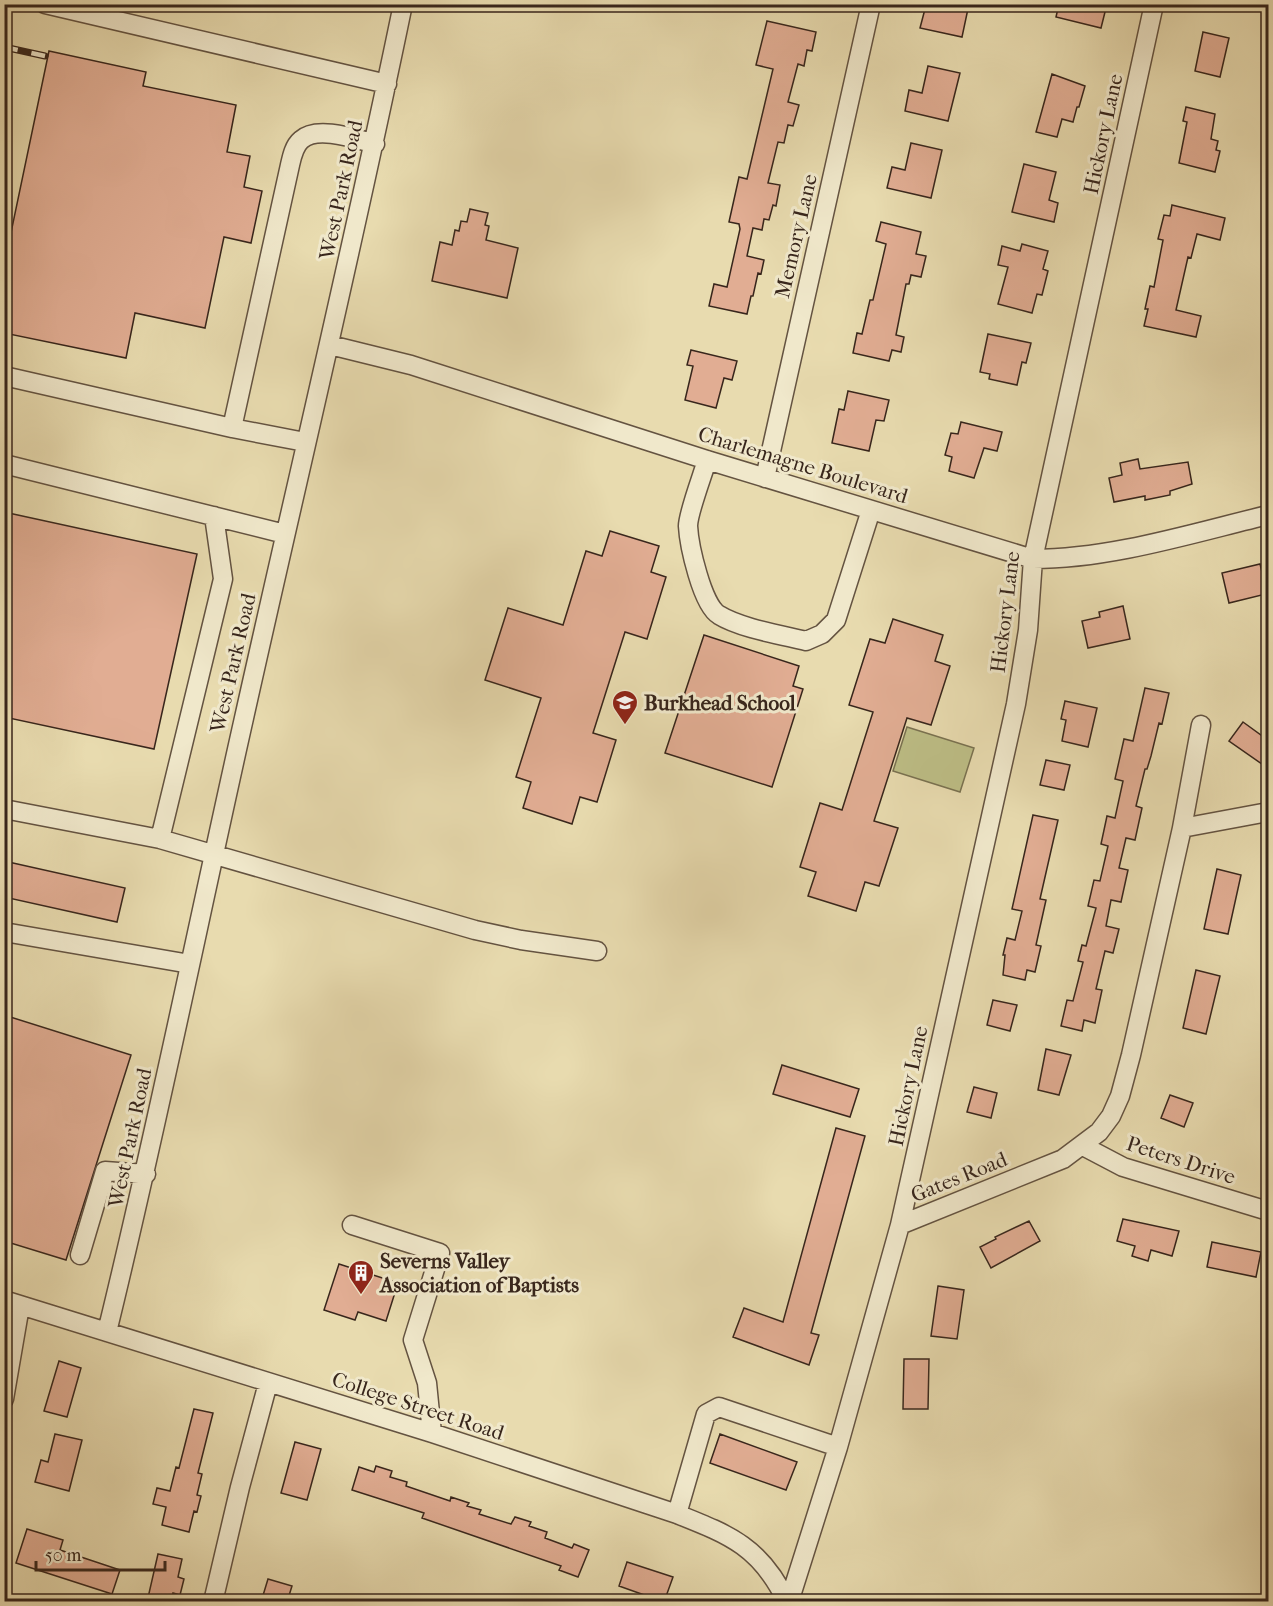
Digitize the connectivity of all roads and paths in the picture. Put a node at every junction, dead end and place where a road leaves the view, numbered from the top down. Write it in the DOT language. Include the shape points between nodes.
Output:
graph roads {
  1 [pos="45,4"];
  2 [pos="403,4"];
  3 [pos="871,4"];
  4 [pos="1154,4"];
  5 [pos="387,84"];
  6 [pos="375,144"];
  7 [pos="330,345"];
  8 [pos="4,376"];
  9 [pos="232,428"];
  10 [pos="305,442"];
  11 [pos="707,460"];
  12 [pos="4,464"];
  13 [pos="765,478"];
  14 [pos="872,510"];
  15 [pos="214,516"];
  16 [pos="1269,516"];
  17 [pos="285,534"];
  18 [pos="1033,560"];
  19 [pos="1201,725"];
  20 [pos="4,809"];
  21 [pos="1269,812"];
  22 [pos="1182,828"];
  23 [pos="160,839"];
  24 [pos="213,855"];
  25 [pos="4,932"];
  26 [pos="597,951"];
  27 [pos="190,964"];
  28 [pos="1083,1146"];
  29 [pos="146,1174"];
  30 [pos="1269,1211"];
  31 [pos="352,1225"];
  32 [pos="900,1225"];
  33 [pos="80,1255"];
  34 [pos="12,1303"];
  35 [pos="108,1332"];
  36 [pos="268,1383"];
  37 [pos="4,1399"];
  38 [pos="432,1433"];
  39 [pos="838,1447"];
  40 [pos="677,1515"];
  41 [pos="213,1602"];
  42 [pos="788,1602"];
  1 -- 5 [label="street"];
  2 -- 5 [label="street, West Park Road"];
  3 -- 13 [label="street, Memory Lane"];
  4 -- 18 [label="street, Hickory Lane"];
  5 -- 6 [label="street, West Park Road"];
  6 -- 7 [label="street, West Park Road"];
  6 -- 9 [label="street" via="327,133 313,134 302,139 294,150"];
  7 -- 10 [label="street, West Park Road"];
  7 -- 11 [label="street, Charlemagne Boulevard" via="411,365"];
  8 -- 9 [label="street"];
  9 -- 10 [label="street"];
  10 -- 17 [label="street, West Park Road"];
  11 -- 13 [label="street, Charlemagne Boulevard"];
  11 -- 14 [label="street" via="688,524 707,601 716,614 730,621 806,641 822,634 836,620"];
  12 -- 15 [label="street"];
  13 -- 14 [label="street, Charlemagne Boulevard"];
  14 -- 18 [label="street, Charlemagne Boulevard"];
  15 -- 17 [label="street"];
  15 -- 23 [label="street" via="223,579"];
  16 -- 18 [label="street, Charlemagne Boulevard" via="1072,558"];
  17 -- 24 [label="street, West Park Road"];
  18 -- 32 [label="street, Hickory Lane" via="1028,630 1016,704"];
  19 -- 22 [label="street, Gates Road"];
  20 -- 23 [label="street"];
  21 -- 22 [label="street"];
  22 -- 28 [label="street, Gates Road" via="1120,1096 1111,1116"];
  23 -- 24 [label="street"];
  24 -- 26 [label="street" via="475,930"];
  24 -- 27 [label="street, West Park Road"];
  25 -- 27 [label="street"];
  27 -- 29 [label="street, West Park Road"];
  28 -- 30 [label="street, Peters Drive" via="1123,1167"];
  28 -- 32 [label="street, Gates Road" via="1063,1159"];
  29 -- 33 [label="street" via="105,1171"];
  29 -- 35 [label="street, West Park Road"];
  31 -- 38 [label="street" via="440,1253 413,1340 427,1383"];
  32 -- 39 [label="street, Gates Road"];
  34 -- 35 [label="street, College Street Road"];
  34 -- 37 [label="street"];
  35 -- 36 [label="street, College Street Road"];
  36 -- 38 [label="street, College Street Road"];
  36 -- 41 [label="street"];
  38 -- 40 [label="street, College Street Road"];
  39 -- 40 [label="street" via="719,1407 706,1414"];
  39 -- 42 [label="street, Gates Road"];
  40 -- 42 [label="street, College Street Road" via="740,1542 765,1564"];
}
